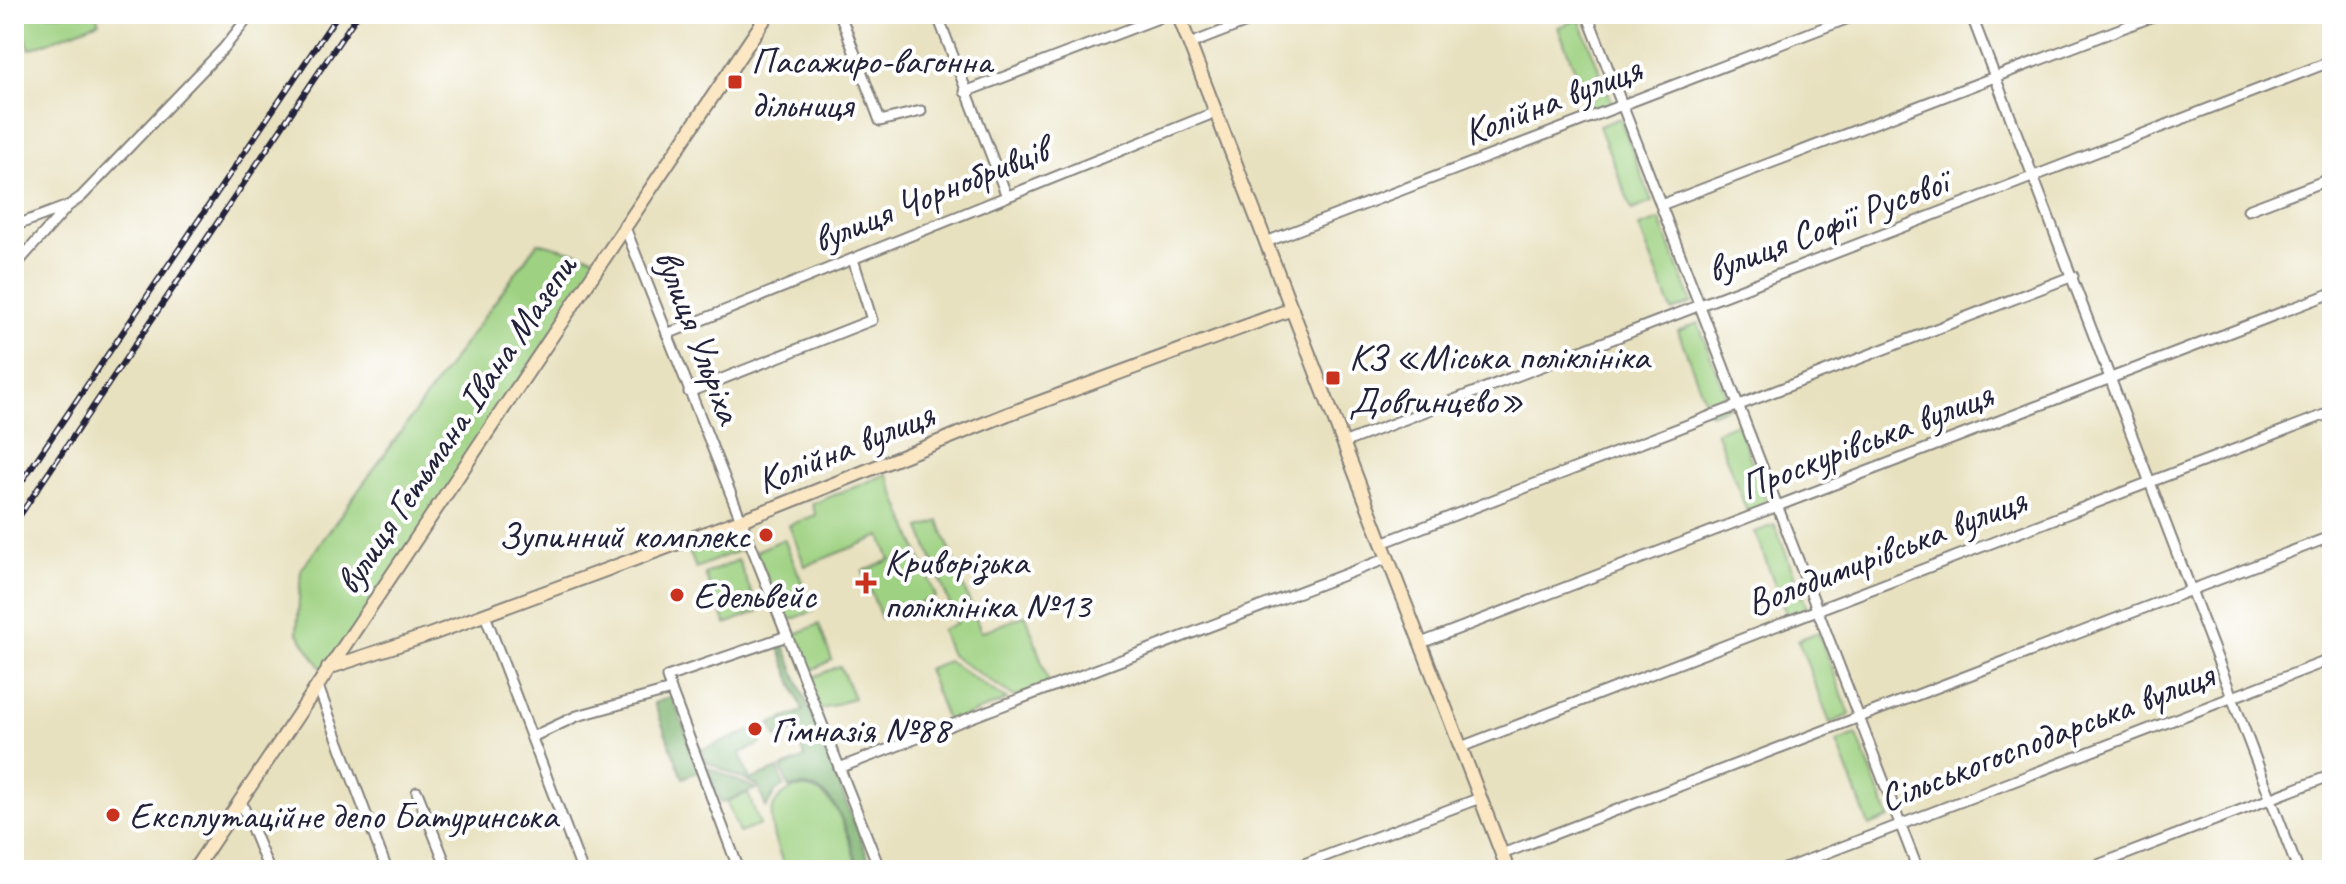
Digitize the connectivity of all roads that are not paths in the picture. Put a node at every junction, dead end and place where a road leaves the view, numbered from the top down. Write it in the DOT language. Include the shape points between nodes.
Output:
graph roads {
  1 [pos="251,14"];
  2 [pos="768,14"];
  3 [pos="840,14"];
  4 [pos="937,14"];
  5 [pos="1169,14"];
  6 [pos="1178,14"];
  7 [pos="1267,14"];
  8 [pos="1587,14"];
  9 [pos="1859,14"];
  10 [pos="1971,14"];
  11 [pos="2159,14"];
  12 [pos="1190,44"];
  13 [pos="2332,61"];
  14 [pos="1997,78"];
  15 [pos="965,92"];
  16 [pos="1623,106"];
  17 [pos="921,111"];
  18 [pos="1216,112"];
  19 [pos="2033,178"];
  20 [pos="2332,178"];
  21 [pos="1006,194"];
  22 [pos="1661,205"];
  23 [pos="68,206"];
  24 [pos="2248,210"];
  25 [pos="624,225"];
  26 [pos="14,226"];
  27 [pos="1266,242"];
  28 [pos="853,259"];
  29 [pos="14,267"];
  30 [pos="2073,276"];
  31 [pos="2332,293"];
  32 [pos="1700,306"];
  33 [pos="1292,309"];
  34 [pos="667,334"];
  35 [pos="2111,377"];
  36 [pos="689,392"];
  37 [pos="1738,405"];
  38 [pos="2332,412"];
  39 [pos="1343,443"];
  40 [pos="2151,482"];
  41 [pos="1777,507"];
  42 [pos="739,520"];
  43 [pos="2332,536"];
  44 [pos="1382,543"];
  45 [pos="1388,558"];
  46 [pos="2190,590"];
  47 [pos="1817,610"];
  48 [pos="485,615"];
  49 [pos="787,636"];
  50 [pos="1421,643"];
  51 [pos="2332,659"];
  52 [pos="328,668"];
  53 [pos="317,684"];
  54 [pos="671,690"];
  55 [pos="2231,698"];
  56 [pos="1859,717"];
  57 [pos="532,737"];
  58 [pos="1461,747"];
  59 [pos="839,768"];
  60 [pos="2332,775"];
  61 [pos="417,792"];
  62 [pos="240,798"];
  63 [pos="1480,798"];
  64 [pos="2270,799"];
  65 [pos="1900,825"];
  66 [pos="1502,854"];
  67 [pos="446,866"];
  68 [pos="194,870"];
  69 [pos="269,870"];
  70 [pos="387,870"];
  71 [pos="427,870"];
  72 [pos="582,870"];
  73 [pos="739,870"];
  74 [pos="880,870"];
  75 [pos="1288,870"];
  76 [pos="1508,870"];
  77 [pos="1782,870"];
  78 [pos="1918,870"];
  79 [pos="2085,870"];
  80 [pos="2298,870"];
  1 -- 23 [label="street" via="168,108"];
  2 -- 25 [label="street, вулиця Гетьмана Івана Мазепи"];
  3 -- 17 [label="street" via="880,121"];
  4 -- 15 [label="street"];
  5 -- 15 [label="street"];
  6 -- 12 [label="street"];
  7 -- 12 [label="street"];
  8 -- 16 [label="street"];
  9 -- 16 [label="street, Колійна вулиця"];
  10 -- 14 [label="street"];
  11 -- 14 [label="street"];
  12 -- 18 [label="street"];
  13 -- 19 [label="street, вулиця Софії Русової"];
  14 -- 19 [label="street"];
  14 -- 22 [label="street"];
  15 -- 21 [label="street"];
  16 -- 22 [label="street"];
  16 -- 27 [label="street, Колійна вулиця"];
  18 -- 21 [label="street, вулиця Чорнобривців"];
  18 -- 27 [label="street"];
  19 -- 30 [label="street"];
  19 -- 32 [label="street, вулиця Софії Русової"];
  20 -- 24 [label="street"];
  21 -- 28 [label="street, вулиця Чорнобривців"];
  22 -- 32 [label="street"];
  23 -- 26 [label="street"];
  23 -- 29 [label="street"];
  25 -- 34 [label="street, вулиця Ульріха"];
  25 -- 52 [label="street, вулиця Гетьмана Івана Мазепи"];
  27 -- 33 [label="street"];
  28 -- 34 [label="street, вулиця Чорнобривців"];
  28 -- 36 [label="street" via="872,320"];
  30 -- 35 [label="street"];
  30 -- 37 [label="street, Проскурівська вулиця"];
  31 -- 35 [label="street, Проскурівська вулиця"];
  32 -- 37 [label="street"];
  32 -- 39 [label="street, вулиця Софії Русової"];
  33 -- 39 [label="street"];
  33 -- 42 [label="street, Колійна вулиця"];
  34 -- 36 [label="street, вулиця Ульріха"];
  35 -- 40 [label="street"];
  35 -- 41 [label="street, Проскурівська вулиця"];
  36 -- 42 [label="street, вулиця Ульріха"];
  37 -- 41 [label="street"];
  37 -- 44 [label="street, Проскурівська вулиця"];
  38 -- 40 [label="street, Володимирівська вулиця"];
  39 -- 44 [label="street"];
  40 -- 46 [label="street"];
  40 -- 47 [label="street, Володимирівська вулиця"];
  41 -- 47 [label="street"];
  41 -- 50 [label="street, Проскурівська вулиця"];
  42 -- 48 [label="street, Колійна вулиця"];
  42 -- 49 [label="street, вулиця Ульріха"];
  43 -- 46 [label="street"];
  44 -- 45 [label="street"];
  45 -- 50 [label="street"];
  45 -- 59 [label="street"];
  46 -- 55 [label="street"];
  46 -- 56 [label="street"];
  47 -- 56 [label="street"];
  47 -- 58 [label="street, Володимирівська вулиця"];
  48 -- 52 [label="street, Колійна вулиця"];
  48 -- 57 [label="street"];
  49 -- 54 [label="street" via="667,677"];
  49 -- 59 [label="street, вулиця Ульріха"];
  50 -- 58 [label="street"];
  51 -- 55 [label="street, Сільськогосподарська вулиця"];
  52 -- 53 [label="street, вулиця Гетьмана Івана Мазепи"];
  53 -- 62 [label="street, вулиця Гетьмана Івана Мазепи"];
  53 -- 70 [label="street"];
  54 -- 57 [label="street" via="577,716"];
  54 -- 73 [label="street"];
  55 -- 64 [label="street"];
  55 -- 65 [label="street, Сільськогосподарська вулиця"];
  56 -- 65 [label="street"];
  56 -- 66 [label="street"];
  57 -- 72 [label="street"];
  58 -- 63 [label="street"];
  59 -- 74 [label="street, вулиця Ульріха"];
  60 -- 64 [label="street"];
  61 -- 67 [label="street"];
  62 -- 68 [label="street, вулиця Гетьмана Івана Мазепи"];
  62 -- 69 [label="street"];
  63 -- 66 [label="street"];
  63 -- 75 [label="street"];
  64 -- 79 [label="street"];
  64 -- 80 [label="street"];
  65 -- 77 [label="street, Сільськогосподарська вулиця"];
  65 -- 78 [label="street"];
  66 -- 76 [label="street"];
  67 -- 71 [label="street"];
}
